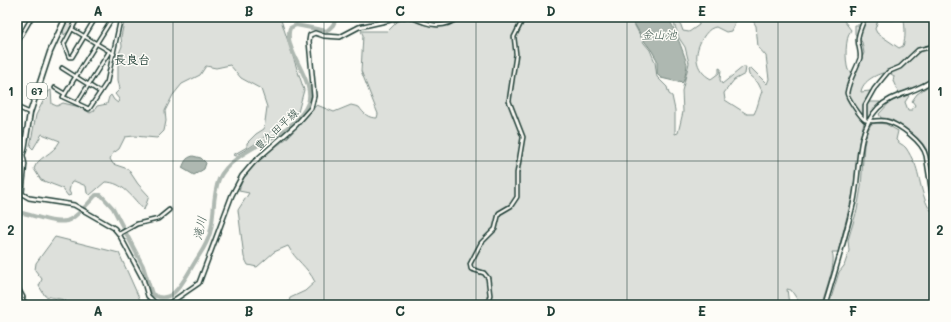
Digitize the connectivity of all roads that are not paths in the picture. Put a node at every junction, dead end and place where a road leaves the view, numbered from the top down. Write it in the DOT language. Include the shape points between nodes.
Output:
graph roads {
  1 [pos="32,17"];
  2 [pos="66,17"];
  3 [pos="78,17"];
  4 [pos="96,17"];
  5 [pos="113,17"];
  6 [pos="121,17"];
  7 [pos="404,17"];
  8 [pos="411,17"];
  9 [pos="459,17"];
  10 [pos="524,17"];
  11 [pos="865,17"];
  12 [pos="72,29"];
  13 [pos="84,37"];
  14 [pos="17,43"];
  15 [pos="96,44"];
  16 [pos="934,46"];
  17 [pos="109,52"];
  18 [pos="114,54"];
  19 [pos="62,68"];
  20 [pos="76,77"];
  21 [pos="934,79"];
  22 [pos="88,85"];
  23 [pos="56,88"];
  24 [pos="100,92"];
  25 [pos="65,94"];
  26 [pos="77,103"];
  27 [pos="17,107"];
  28 [pos="30,113"];
  29 [pos="867,121"];
  30 [pos="23,155"];
  31 [pos="17,169"];
  32 [pos="17,191"];
  33 [pos="22,195"];
  34 [pos="934,209"];
  35 [pos="169,210"];
  36 [pos="121,234"];
  37 [pos="17,286"];
  38 [pos="17,296"];
  39 [pos="23,296"];
  40 [pos="17,301"];
  41 [pos="21,305"];
  42 [pos="26,305"];
  43 [pos="157,305"];
  44 [pos="167,305"];
  45 [pos="487,305"];
  46 [pos="825,305"];
  1 -- 14 [label="street"];
  2 -- 28 [label="main road, 67" via="50,52"];
  3 -- 12 [label="street"];
  4 -- 13 [label="street"];
  5 -- 15 [label="street"];
  6 -- 18 [label="street"];
  7 -- 44 [label="main road, 豊久田平線" via="359,27 340,37 315,33 310,35 308,41 314,96 311,108 242,176 232,195 199,283"];
  8 -- 9 [label="street" via="435,26 447,24"];
  10 -- 45 [label="street" via="514,37 516,54 509,101 523,137 517,173 517,198 511,206 499,213 495,229 481,243 470,264 471,270 484,273 488,278 490,295"];
  11 -- 29 [label="street" via="858,38 860,58 847,93 859,115"];
  12 -- 13 [label="street"];
  12 -- 13 [label="street" via="64,44 69,57 72,57"];
  13 -- 15 [label="street"];
  15 -- 17 [label="street"];
  15 -- 20 [label="street"];
  16 -- 29 [label="street" via="918,50 900,67 888,72 865,105"];
  17 -- 18 [label="street"];
  17 -- 22 [label="street"];
  18 -- 24 [label="street" via="107,82"];
  19 -- 20 [label="street"];
  20 -- 22 [label="street"];
  20 -- 25 [label="street"];
  21 -- 29 [label="main road" via="922,88 884,103"];
  22 -- 24 [label="street"];
  22 -- 26 [label="street"];
  23 -- 25 [label="street"];
  24 -- 26 [label="street" via="89,109"];
  25 -- 26 [label="street" via="63,97"];
  27 -- 28 [label="street"];
  28 -- 30 [label="main road, 67"];
  29 -- 34 [label="street" via="885,120 910,134 923,148"];
  29 -- 46 [label="main road" via="854,203"];
  30 -- 31 [label="main road, 67"];
  30 -- 33 [label="street" via="25,164"];
  32 -- 33 [label="main road"];
  33 -- 36 [label="main road" via="78,207"];
  35 -- 36 [label="street" via="158,219 136,224"];
  36 -- 43 [label="main road" via="143,279 148,296"];
  37 -- 39 [label="street"];
  38 -- 42 [label="highway"];
  40 -- 41 [label="highway"];
}
